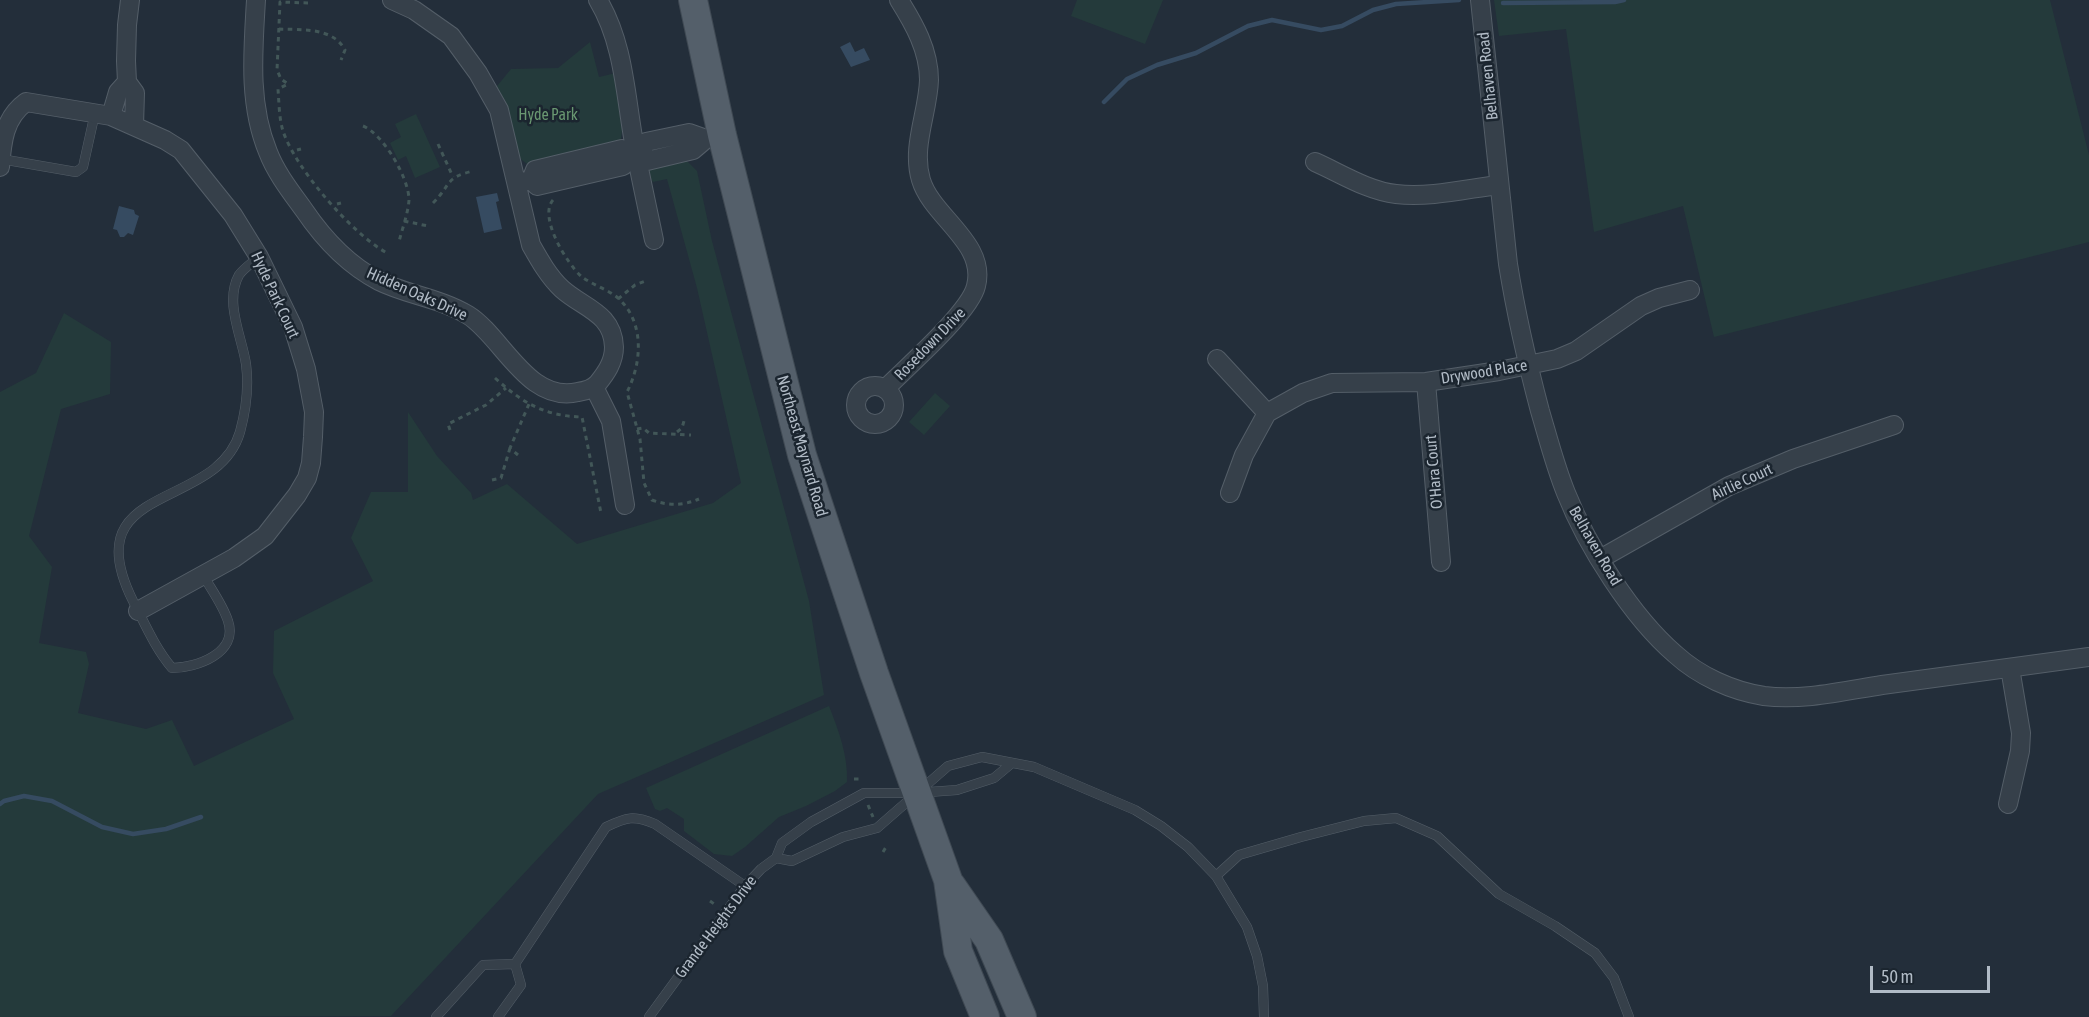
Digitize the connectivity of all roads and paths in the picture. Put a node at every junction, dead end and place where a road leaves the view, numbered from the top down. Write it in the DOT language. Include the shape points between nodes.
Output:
graph roads {
  1 [pos="256,0"];
  2 [pos="392,0"];
  3 [pos="598,0"];
  4 [pos="693,0"];
  5 [pos="899,0"];
  6 [pos="1480,0"];
  7 [pos="124,1"];
  8 [pos="308,3"];
  9 [pos="279,29"];
  10 [pos="340,60"];
  11 [pos="127,82"];
  12 [pos="103,115"];
  13 [pos="134,126"];
  14 [pos="363,126"];
  15 [pos="714,137"];
  16 [pos="438,144"];
  17 [pos="636,154"];
  18 [pos="1,159"];
  19 [pos="1315,162"];
  20 [pos="0,167"];
  21 [pos="473,171"];
  22 [pos="453,177"];
  23 [pos="525,181"];
  24 [pos="1498,185"];
  25 [pos="433,203"];
  26 [pos="404,221"];
  27 [pos="428,226"];
  28 [pos="654,240"];
  29 [pos="399,242"];
  30 [pos="387,253"];
  31 [pos="259,257"];
  32 [pos="648,280"];
  33 [pos="1690,290"];
  34 [pos="618,299"];
  35 [pos="1217,359"];
  36 [pos="1528,366"];
  37 [pos="495,378"];
  38 [pos="1426,382"];
  39 [pos="594,387"];
  40 [pos="506,388"];
  41 [pos="886,388"];
  42 [pos="529,404"];
  43 [pos="1267,413"];
  44 [pos="684,421"];
  45 [pos="1894,425"];
  46 [pos="637,429"];
  47 [pos="450,430"];
  48 [pos="675,433"];
  49 [pos="690,435"];
  50 [pos="510,448"];
  51 [pos="518,455"];
  52 [pos="492,480"];
  53 [pos="1230,493"];
  54 [pos="625,505"];
  55 [pos="601,513"];
  56 [pos="1600,559"];
  57 [pos="1441,562"];
  58 [pos="203,574"];
  59 [pos="138,611"];
  60 [pos="2089,657"];
  61 [pos="2010,668"];
  62 [pos="1012,763"];
  63 [pos="915,793"];
  64 [pos="2008,804"];
  65 [pos="868,805"];
  66 [pos="873,817"];
  67 [pos="886,847"];
  68 [pos="883,852"];
  69 [pos="776,858"];
  70 [pos="1216,876"];
  71 [pos="948,880"];
  72 [pos="745,886"];
  73 [pos="710,901"];
  74 [pos="718,907"];
  75 [pos="515,964"];
  76 [pos="436,1017"];
  77 [pos="498,1017"];
  78 [pos="649,1017"];
  79 [pos="986,1017"];
  80 [pos="1022,1017"];
  81 [pos="1264,1017"];
  82 [pos="1629,1017"];
  1 -- 39 [label="street, Hidden Oaks Drive" via="252,65 261,133 276,169 323,236 379,281 471,317 511,361 548,389 567,394"];
  2 -- 23 [label="street" via="451,36 498,110"];
  3 -- 17 [label="street" via="624,68"];
  4 -- 15 [label="main road, Northeast Maynard Road"];
  5 -- 41 [label="street, Rosedown Drive" via="920,36 927,61 929,82 919,141 921,180 970,249 977,268 977,285 960,314"];
  6 -- 24 [label="street, Belhaven Road"];
  7 -- 11 [label="street"];
  8 -- 9 [label="path" via="280,2"];
  9 -- 10 [label="path" via="330,34 345,50"];
  9 -- 30 [label="path" via="277,70 288,84 278,89 283,130 310,176 339,214"];
  11 -- 12 [label="street"];
  11 -- 13 [label="street" via="135,93"];
  12 -- 13 [label="street, Hyde Park Court"];
  12 -- 18 [label="lane" via="83,167 76,172"];
  12 -- 18 [label="street, Hyde Park Court" via="26,102 8,121"];
  13 -- 31 [label="street, Hyde Park Court" via="181,150 233,215"];
  14 -- 26 [label="path" via="371,129 397,162 409,200"];
  15 -- 17 [label="street" via="693,150 647,161"];
  15 -- 63 [label="main road, Northeast Maynard Road" via="802,455"];
  16 -- 22 [label="path"];
  17 -- 23 [label="street" via="623,166 537,186"];
  17 -- 28 [label="street"];
  18 -- 20 [label="street, Hyde Park Court"];
  19 -- 24 [label="street" via="1380,191 1397,194 1420,195"];
  21 -- 22 [label="path"];
  22 -- 25 [label="path"];
  23 -- 39 [label="street" via="526,229 542,265 562,289 604,319 612,334 614,349 609,369"];
  24 -- 36 [label="street, Belhaven Road" via="1511,285"];
  26 -- 27 [label="path"];
  26 -- 29 [label="path"];
  31 -- 58 [label="street, Hyde Park Court" via="293,327 306,369 314,412 311,463 297,495 266,536"];
  31 -- 59 [label="lane" via="240,274 234,303 246,366 247,401 237,443 216,468 149,505 132,519 120,537 117,552 124,584"];
  32 -- 34 [label="path"];
  33 -- 36 [label="street, Drywood Place" via="1641,306 1576,351"];
  35 -- 43 [label="street"];
  36 -- 38 [label="street, Drywood Place"];
  36 -- 56 [label="street, Belhaven Road" via="1554,461"];
  37 -- 40 [label="path"];
  38 -- 43 [label="street, Drywood Place" via="1332,383 1303,393"];
  38 -- 57 [label="street, O'Hara Court"];
  39 -- 54 [label="street" via="611,421"];
  40 -- 42 [label="path"];
  40 -- 47 [label="path" via="486,405 448,424"];
  42 -- 50 [label="path"];
  42 -- 55 [label="path" via="553,414 582,417"];
  43 -- 53 [label="street" via="1244,455"];
  44 -- 48 [label="path"];
  45 -- 56 [label="street, Airlie Court" via="1793,459 1729,486"];
  46 -- 48 [label="path"];
  48 -- 49 [label="path"];
  50 -- 51 [label="path"];
  50 -- 52 [label="path" via="501,478"];
  56 -- 61 [label="street, Belhaven Road" via="1637,613 1675,655 1736,690 1767,696 1820,694"];
  58 -- 59 [label="street, Hyde Park Court"];
  58 -- 59 [label="lane" via="230,631 227,641 211,658 193,666 172,668 160,654"];
  60 -- 61 [label="street, Belhaven Road"];
  61 -- 64 [label="street" via="2021,733"];
  62 -- 63 [label="lane, Grande Heights Drive" via="994,778 957,790"];
  62 -- 63 [label="lane" via="982,757 948,766"];
  62 -- 70 [label="lane" via="1034,767 1135,810 1188,847"];
  63 -- 69 [label="lane" via="877,828 843,837 792,861"];
  63 -- 69 [label="lane, Grande Heights Drive" via="864,794 811,822 782,843"];
  63 -- 71 [label="main road, Northeast Maynard Road"];
  65 -- 66 [label="path"];
  67 -- 68 [label="path"];
  69 -- 72 [label="lane, Grande Heights Drive"];
  70 -- 81 [label="lane" via="1247,927 1257,956"];
  70 -- 82 [label="lane" via="1239,855 1364,821 1396,818 1437,836 1499,894 1595,953 1614,978"];
  71 -- 79 [label="main road, Northeast Maynard Road" via="958,951"];
  71 -- 80 [label="main road, Northeast Maynard Road" via="989,940"];
  72 -- 75 [label="lane" via="656,824 625,818 606,826"];
  72 -- 78 [label="lane, Grande Heights Drive"];
  73 -- 74 [label="path"];
  75 -- 76 [label="lane" via="483,965"];
  75 -- 77 [label="lane" via="521,985"];
}
